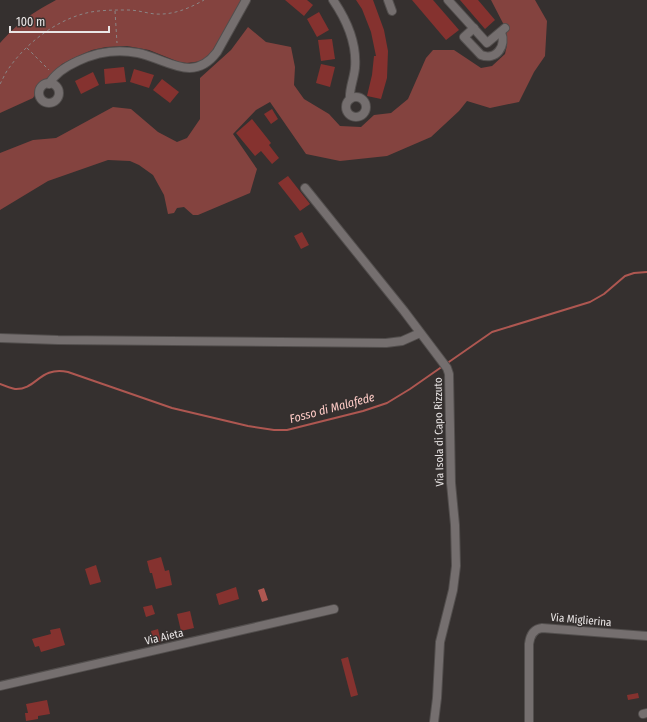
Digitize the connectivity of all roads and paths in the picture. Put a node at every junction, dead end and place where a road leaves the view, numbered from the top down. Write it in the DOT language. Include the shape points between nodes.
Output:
graph roads {
  1 [pos="204,0"];
  2 [pos="246,0"];
  3 [pos="389,0"];
  4 [pos="448,0"];
  5 [pos="336,1"];
  6 [pos="115,10"];
  7 [pos="392,11"];
  8 [pos="474,28"];
  9 [pos="27,48"];
  10 [pos="117,51"];
  11 [pos="55,76"];
  12 [pos="0,84"];
  13 [pos="49,84"];
  14 [pos="350,99"];
  15 [pos="305,188"];
  16 [pos="420,333"];
  17 [pos="0,338"];
  18 [pos="334,609"];
  19 [pos="647,636"];
  20 [pos="0,686"];
  21 [pos="434,722"];
  22 [pos="529,722"];
  1 -- 6 [label="path" via="186,10 167,14"];
  2 -- 10 [label="street" via="217,52 199,66 180,68 145,55"];
  3 -- 7 [label="street"];
  4 -- 8 [label="street"];
  5 -- 14 [label="street" via="348,27 354,53 355,67"];
  6 -- 9 [label="path" via="90,13 68,20 45,32"];
  6 -- 10 [label="path"];
  8 -- 8 [label="street" via="488,43 503,30 502,48 494,55 481,55 464,37"];
  9 -- 11 [label="path"];
  9 -- 12 [label="path" via="8,69"];
  10 -- 11 [label="street" via="82,59"];
  11 -- 13 [label="street"];
  15 -- 16 [label="street, Via Isola di Capo Rizzuto"];
  16 -- 17 [label="street" via="402,341 386,343"];
  16 -- 21 [label="street, Via Isola di Capo Rizzuto" via="450,375 451,484 456,566 438,656"];
  18 -- 20 [label="street, Via Aieta"];
  19 -- 22 [label="street, Via Miglierina" via="542,628 535,630 528,644"];
}
